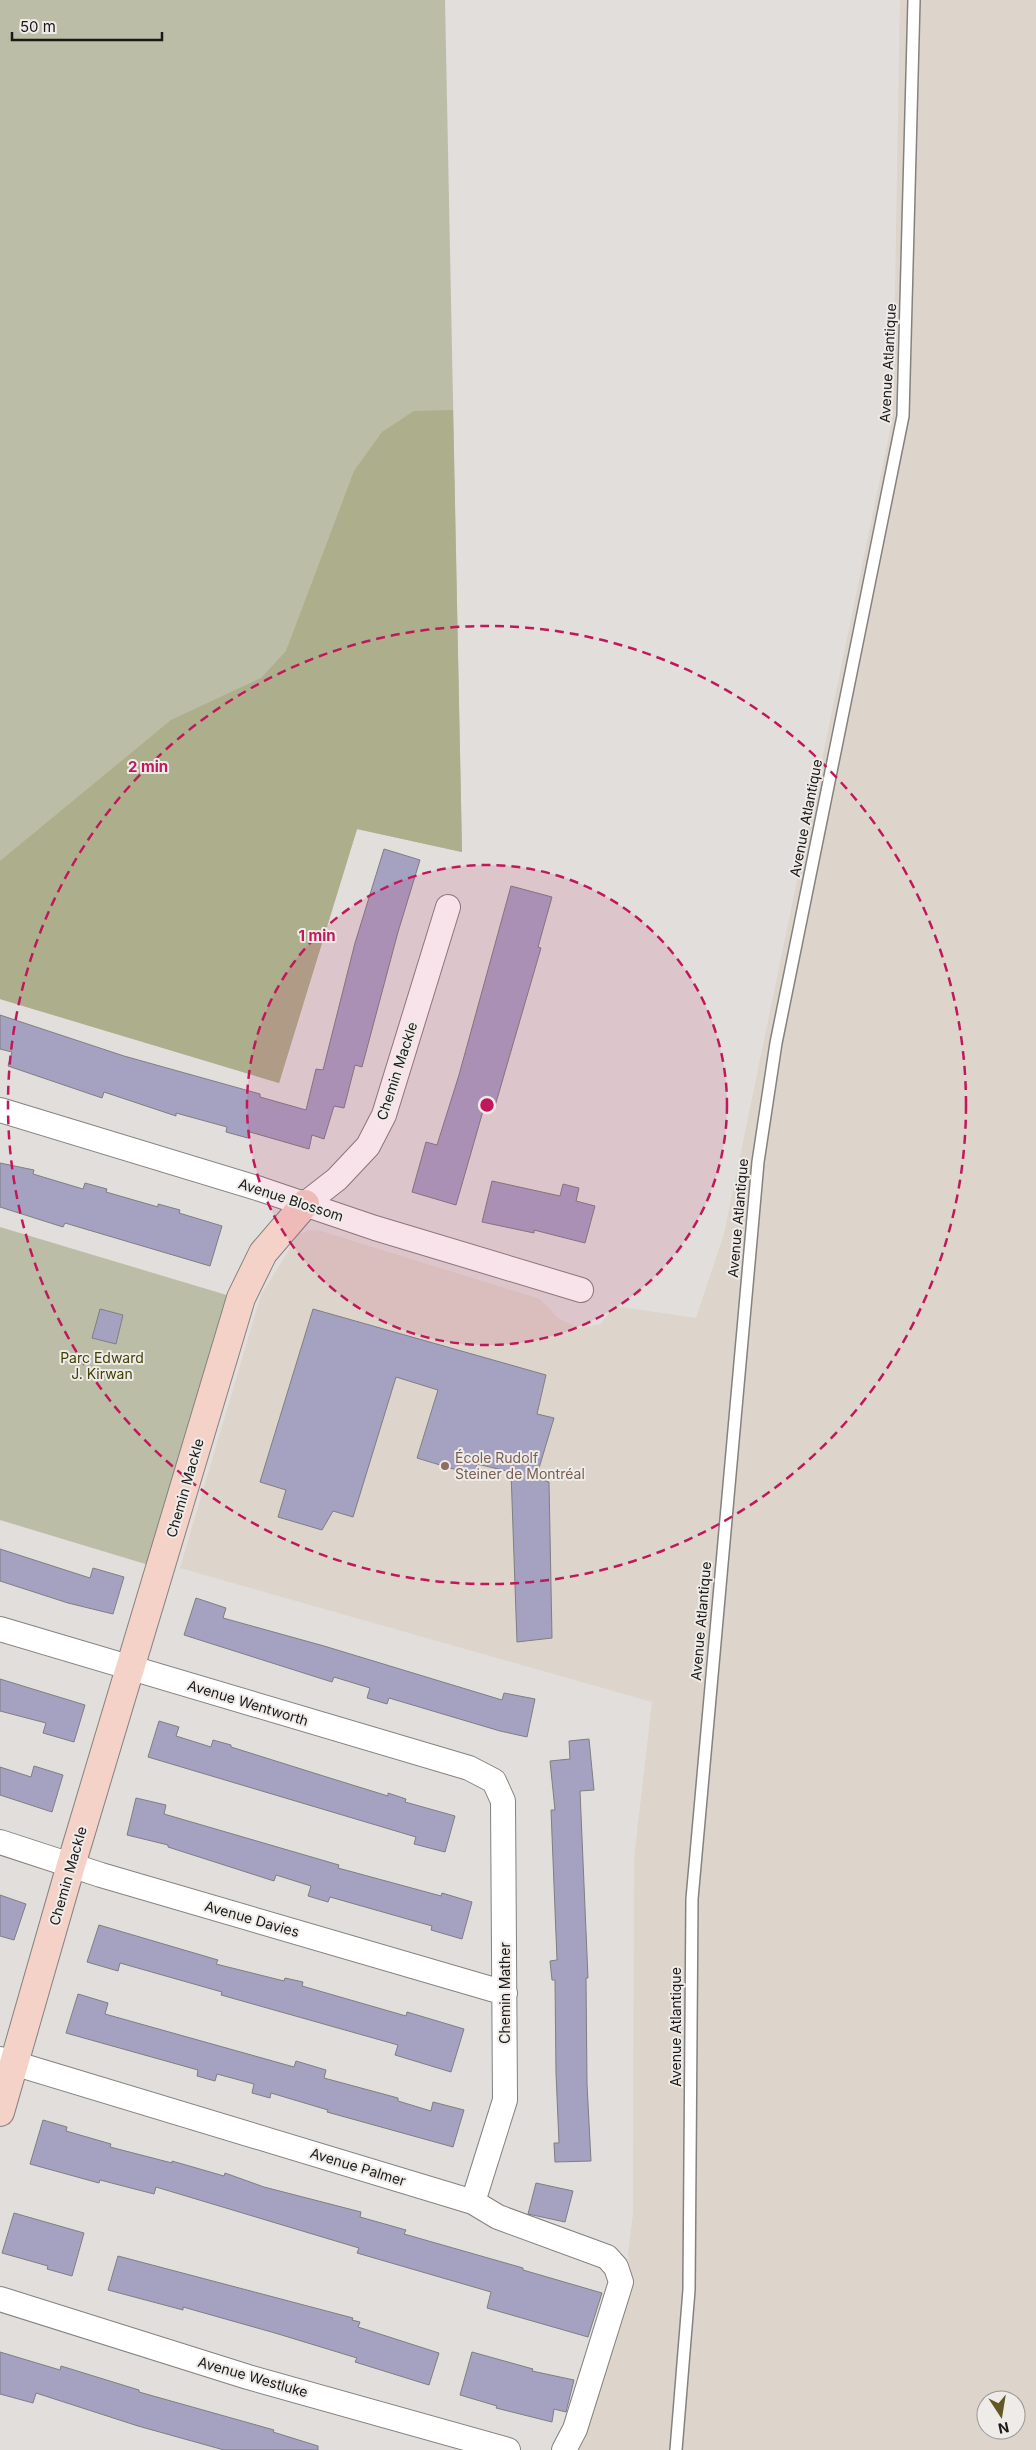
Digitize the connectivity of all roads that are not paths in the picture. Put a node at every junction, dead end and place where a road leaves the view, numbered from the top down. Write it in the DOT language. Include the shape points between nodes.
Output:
graph roads {
  1 [pos="914,0"];
  2 [pos="448,907"];
  3 [pos="0,1110"];
  4 [pos="305,1204"];
  5 [pos="582,1290"];
  6 [pos="0,1629"];
  7 [pos="131,1668"];
  8 [pos="494,1781"];
  9 [pos="0,1842"];
  10 [pos="71,1865"];
  11 [pos="505,1993"];
  12 [pos="7,2061"];
  13 [pos="0,2112"];
  14 [pos="473,2202"];
  15 [pos="0,2299"];
  16 [pos="508,2450"];
  17 [pos="564,2450"];
  18 [pos="676,2450"];
  1 -- 18 [label="lane, Avenue Atlantique" via="902,416 778,1033 757,1172 692,1899 689,2290"];
  2 -- 4 [label="street, Chemin Mackle" via="384,1115 368,1146 337,1179"];
  3 -- 4 [label="street, Avenue Blossom"];
  4 -- 5 [label="street, Avenue Blossom"];
  4 -- 7 [label="street, Chemin Mackle" via="263,1253 241,1298"];
  6 -- 7 [label="street, Avenue Wentworth"];
  7 -- 8 [label="street, Avenue Wentworth" via="469,1768"];
  7 -- 10 [label="street, Chemin Mackle"];
  8 -- 11 [label="street, Chemin Mather" via="502,1801"];
  9 -- 10 [label="street, Avenue Davies"];
  10 -- 11 [label="street, Avenue Davies"];
  10 -- 12 [label="street, Chemin Mackle"];
  11 -- 14 [label="street, Chemin Mather" via="504,2100"];
  12 -- 13 [label="street, Chemin Mackle"];
  12 -- 14 [label="street, Avenue Palmer"];
  14 -- 17 [label="street, Avenue Palmer" via="498,2217 592,2250 607,2257 616,2267 621,2282 575,2429"];
  15 -- 16 [label="street, Avenue Westluke" via="248,2377"];
}
